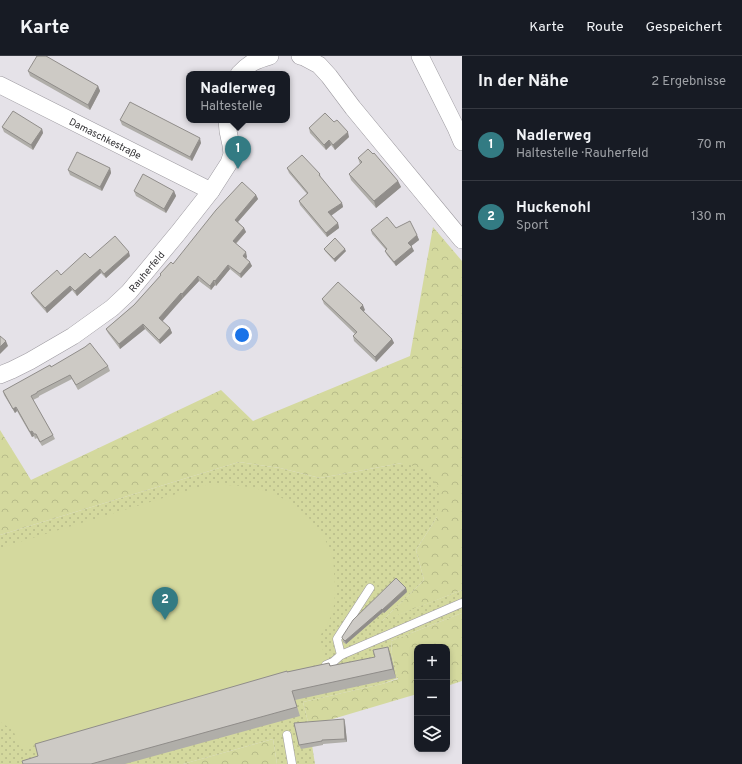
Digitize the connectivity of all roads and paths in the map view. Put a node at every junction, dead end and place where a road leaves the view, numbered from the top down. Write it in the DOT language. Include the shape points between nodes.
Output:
graph roads {
  1 [pos="270,56"];
  2 [pos="303,56"];
  3 [pos="420,56"];
  4 [pos="242,71"];
  5 [pos="0,84"];
  6 [pos="227,123"];
  7 [pos="462,142"];
  8 [pos="211,191"];
  9 [pos="462,240"];
  10 [pos="0,375"];
  11 [pos="370,588"];
  12 [pos="462,603"];
  13 [pos="341,655"];
  14 [pos="326,665"];
  15 [pos="287,735"];
  16 [pos="292,764"];
  1 -- 4 [label="street" via="257,60"];
  2 -- 9 [label="street" via="318,65 329,76"];
  3 -- 7 [label="street"];
  5 -- 8 [label="street, Damaschkestraße"];
  6 -- 8 [label="street, Rauherfeld" via="232,154"];
  8 -- 10 [label="street, Rauherfeld" via="153,263 112,308 73,336"];
  11 -- 13 [label="lane" via="337,639"];
  12 -- 13 [label="lane"];
  13 -- 14 [label="lane"];
  15 -- 16 [label="lane"];
}
